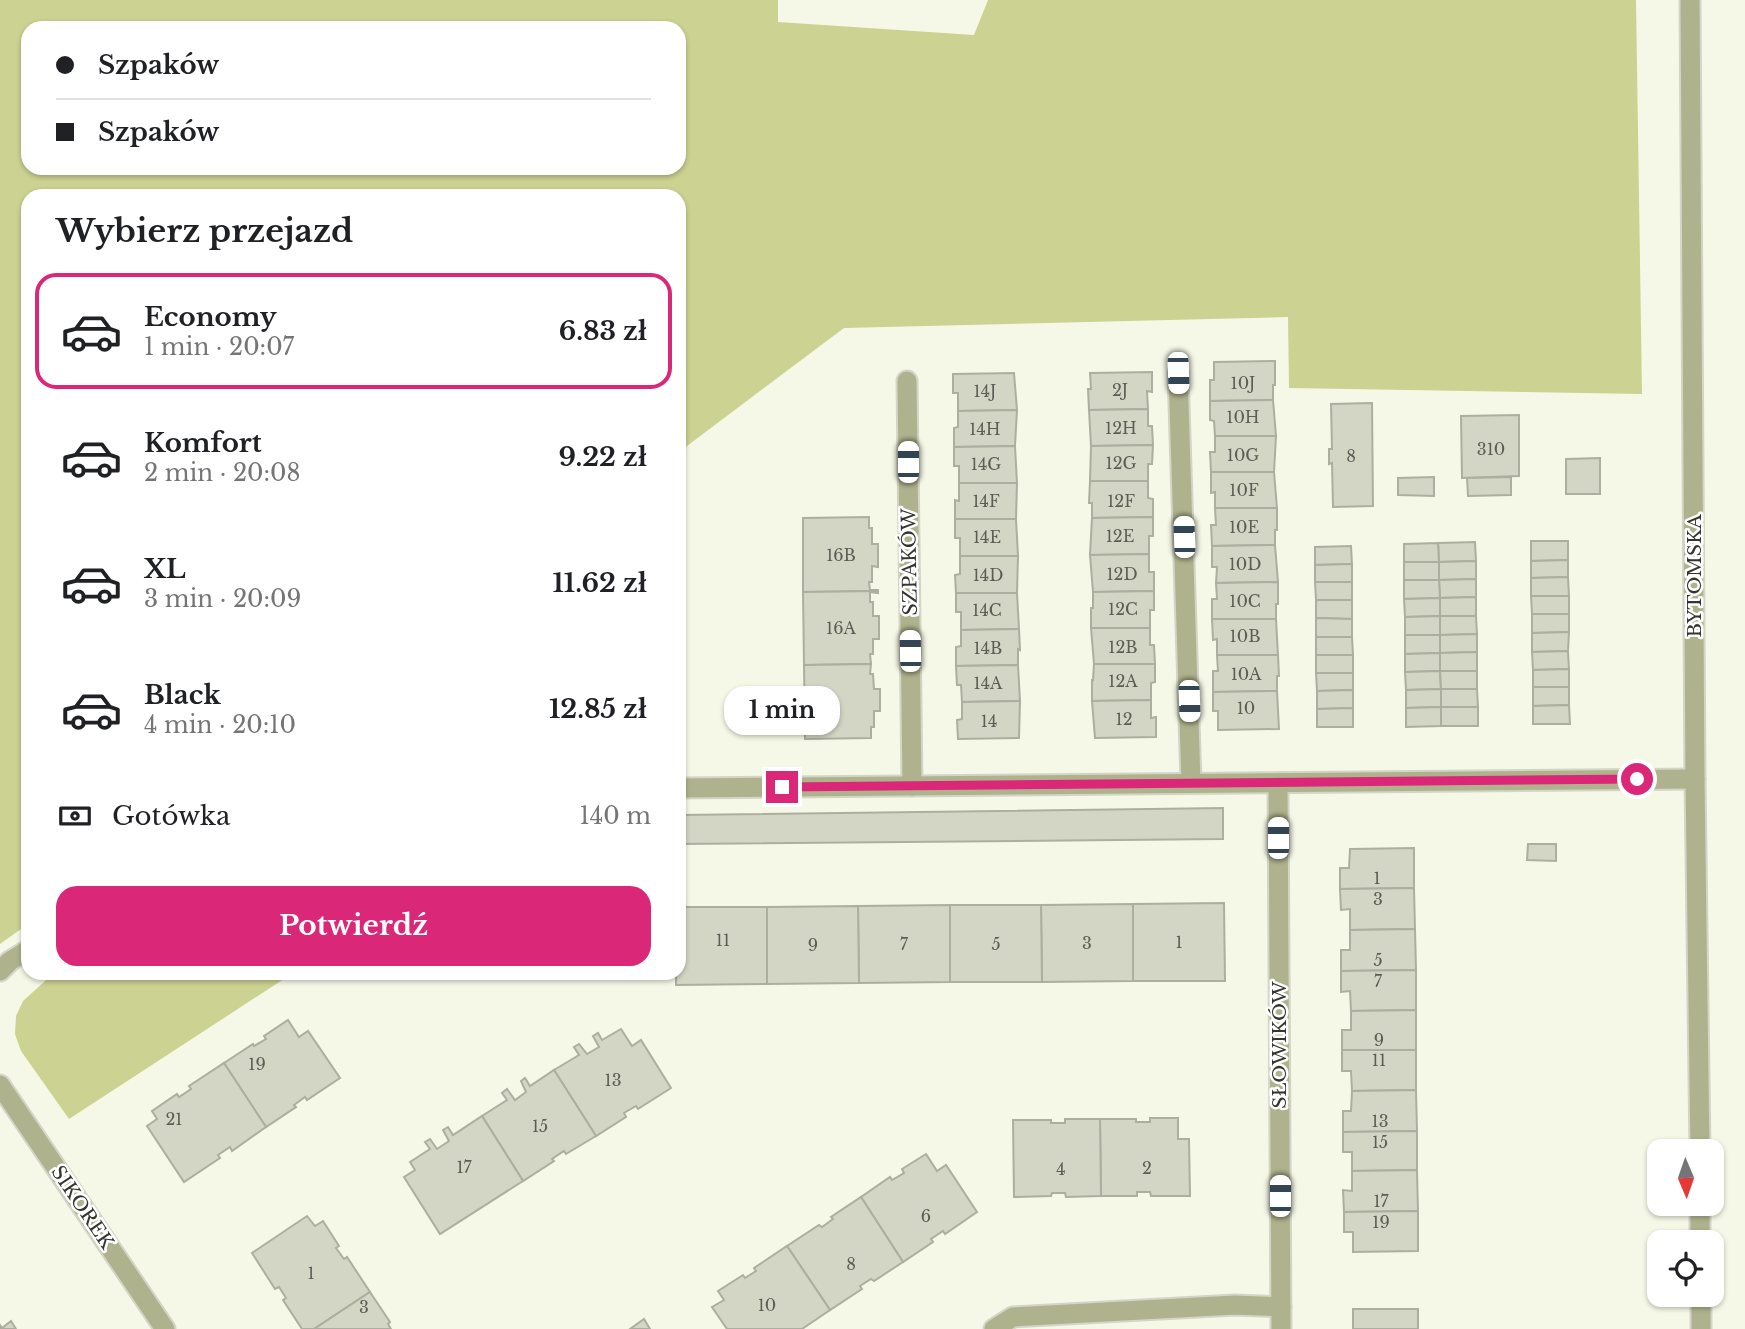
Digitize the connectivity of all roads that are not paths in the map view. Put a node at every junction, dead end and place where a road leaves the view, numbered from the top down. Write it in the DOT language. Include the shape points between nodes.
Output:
graph roads {
  1 [pos="1690,0"];
  2 [pos="1178,373"];
  3 [pos="907,381"];
  4 [pos="1695,779"];
  5 [pos="1191,783"];
  6 [pos="1278,783"];
  7 [pos="912,786"];
  8 [pos="686,788"];
  9 [pos="21,954"];
  10 [pos="0,971"];
  11 [pos="0,1085"];
  12 [pos="1700,1139"];
  13 [pos="1281,1307"];
  14 [pos="1701,1307"];
  15 [pos="165,1329"];
  16 [pos="994,1329"];
  17 [pos="1281,1329"];
  18 [pos="1701,1329"];
  1 -- 4 [label="street, BYTOMSKA"];
  2 -- 5 [label="street"];
  3 -- 7 [label="street, SZPAKÓW"];
  4 -- 6 [label="street"];
  4 -- 12 [label="street, BYTOMSKA"];
  5 -- 6 [label="street"];
  5 -- 7 [label="street"];
  6 -- 13 [label="street, SŁOWIKÓW"];
  7 -- 8 [label="street"];
  9 -- 10 [label="street"];
  11 -- 15 [label="street, SIKOREK"];
  13 -- 16 [label="street" via="1235,1305 1013,1317"];
  13 -- 17 [label="street, SŁOWIKÓW"];
  14 -- 18 [label="street"];
}
